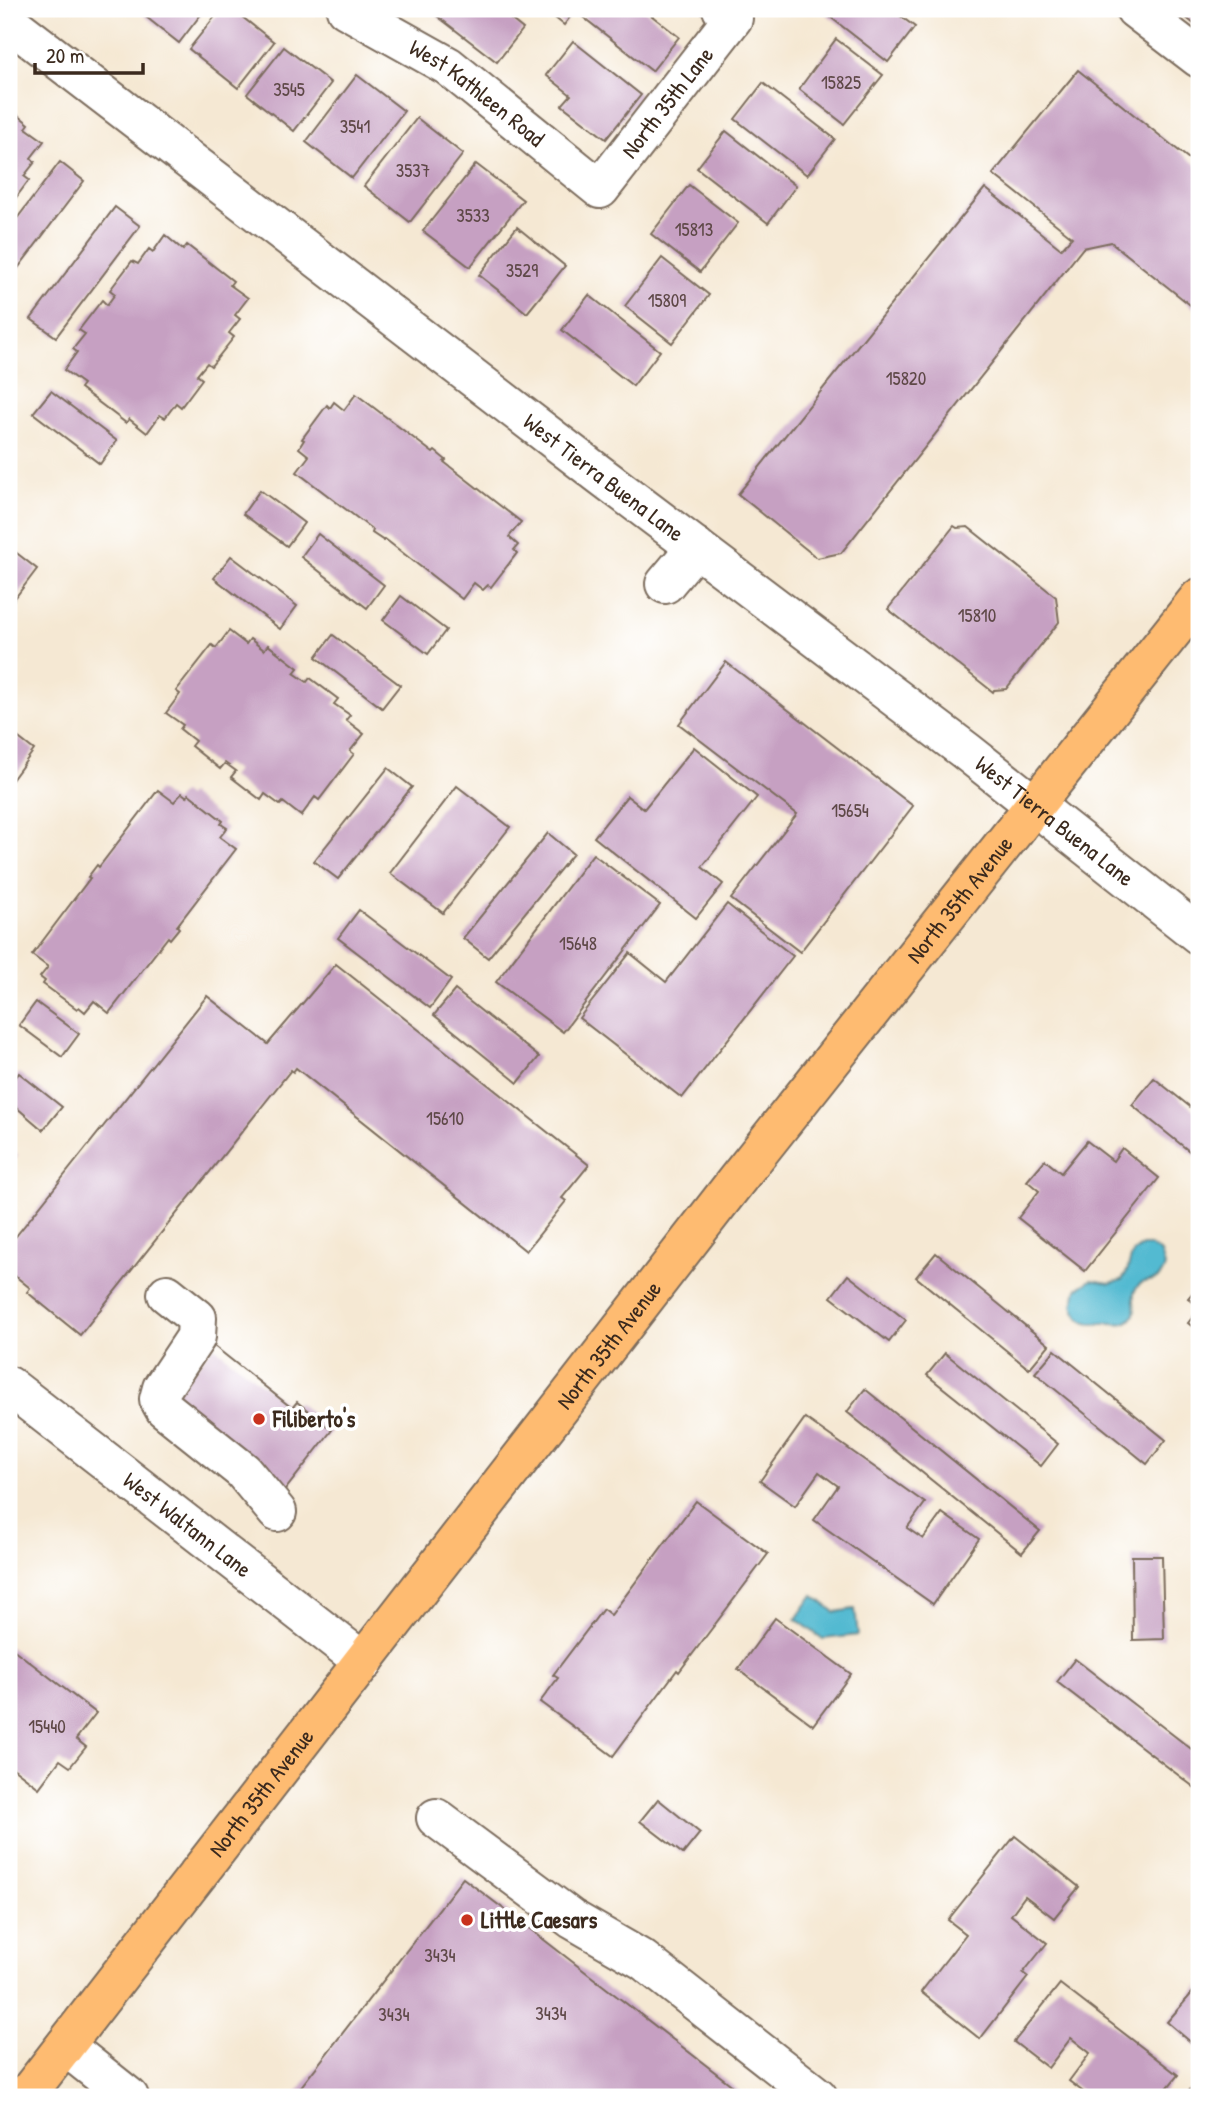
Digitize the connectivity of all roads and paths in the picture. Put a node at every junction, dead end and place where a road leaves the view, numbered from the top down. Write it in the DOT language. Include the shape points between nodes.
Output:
graph roads {
  1 [pos="346,9"];
  2 [pos="1135,9"];
  3 [pos="728,13"];
  4 [pos="9,22"];
  5 [pos="1199,58"];
  6 [pos="600,189"];
  7 [pos="696,547"];
  8 [pos="665,584"];
  9 [pos="1199,598"];
  10 [pos="1034,805"];
  11 [pos="1199,935"];
  12 [pos="167,1294"];
  13 [pos="9,1386"];
  14 [pos="277,1512"];
  15 [pos="365,1662"];
  16 [pos="436,1818"];
  17 [pos="65,2046"];
  18 [pos="25,2097"];
  19 [pos="129,2097"];
  20 [pos="818,2097"];
  1 -- 6 [label="street, West Kathleen Road" via="449,66"];
  2 -- 5 [label="street"];
  3 -- 6 [label="street, North 35th Lane"];
  4 -- 7 [label="street, West Tierra Buena Lane"];
  7 -- 8 [label="street"];
  7 -- 10 [label="street, West Tierra Buena Lane"];
  9 -- 10 [label="main road, North 35th Avenue"];
  10 -- 11 [label="street, West Tierra Buena Lane"];
  10 -- 15 [label="main road, North 35th Avenue" via="736,1181"];
  12 -- 14 [label="street" via="197,1318 196,1337 159,1399 164,1408 243,1471"];
  13 -- 15 [label="street, West Waltann Lane"];
  15 -- 17 [label="main road, North 35th Avenue"];
  16 -- 20 [label="street" via="572,1919 643,1960"];
  17 -- 18 [label="main road, North 35th Avenue"];
  17 -- 19 [label="street"];
}
